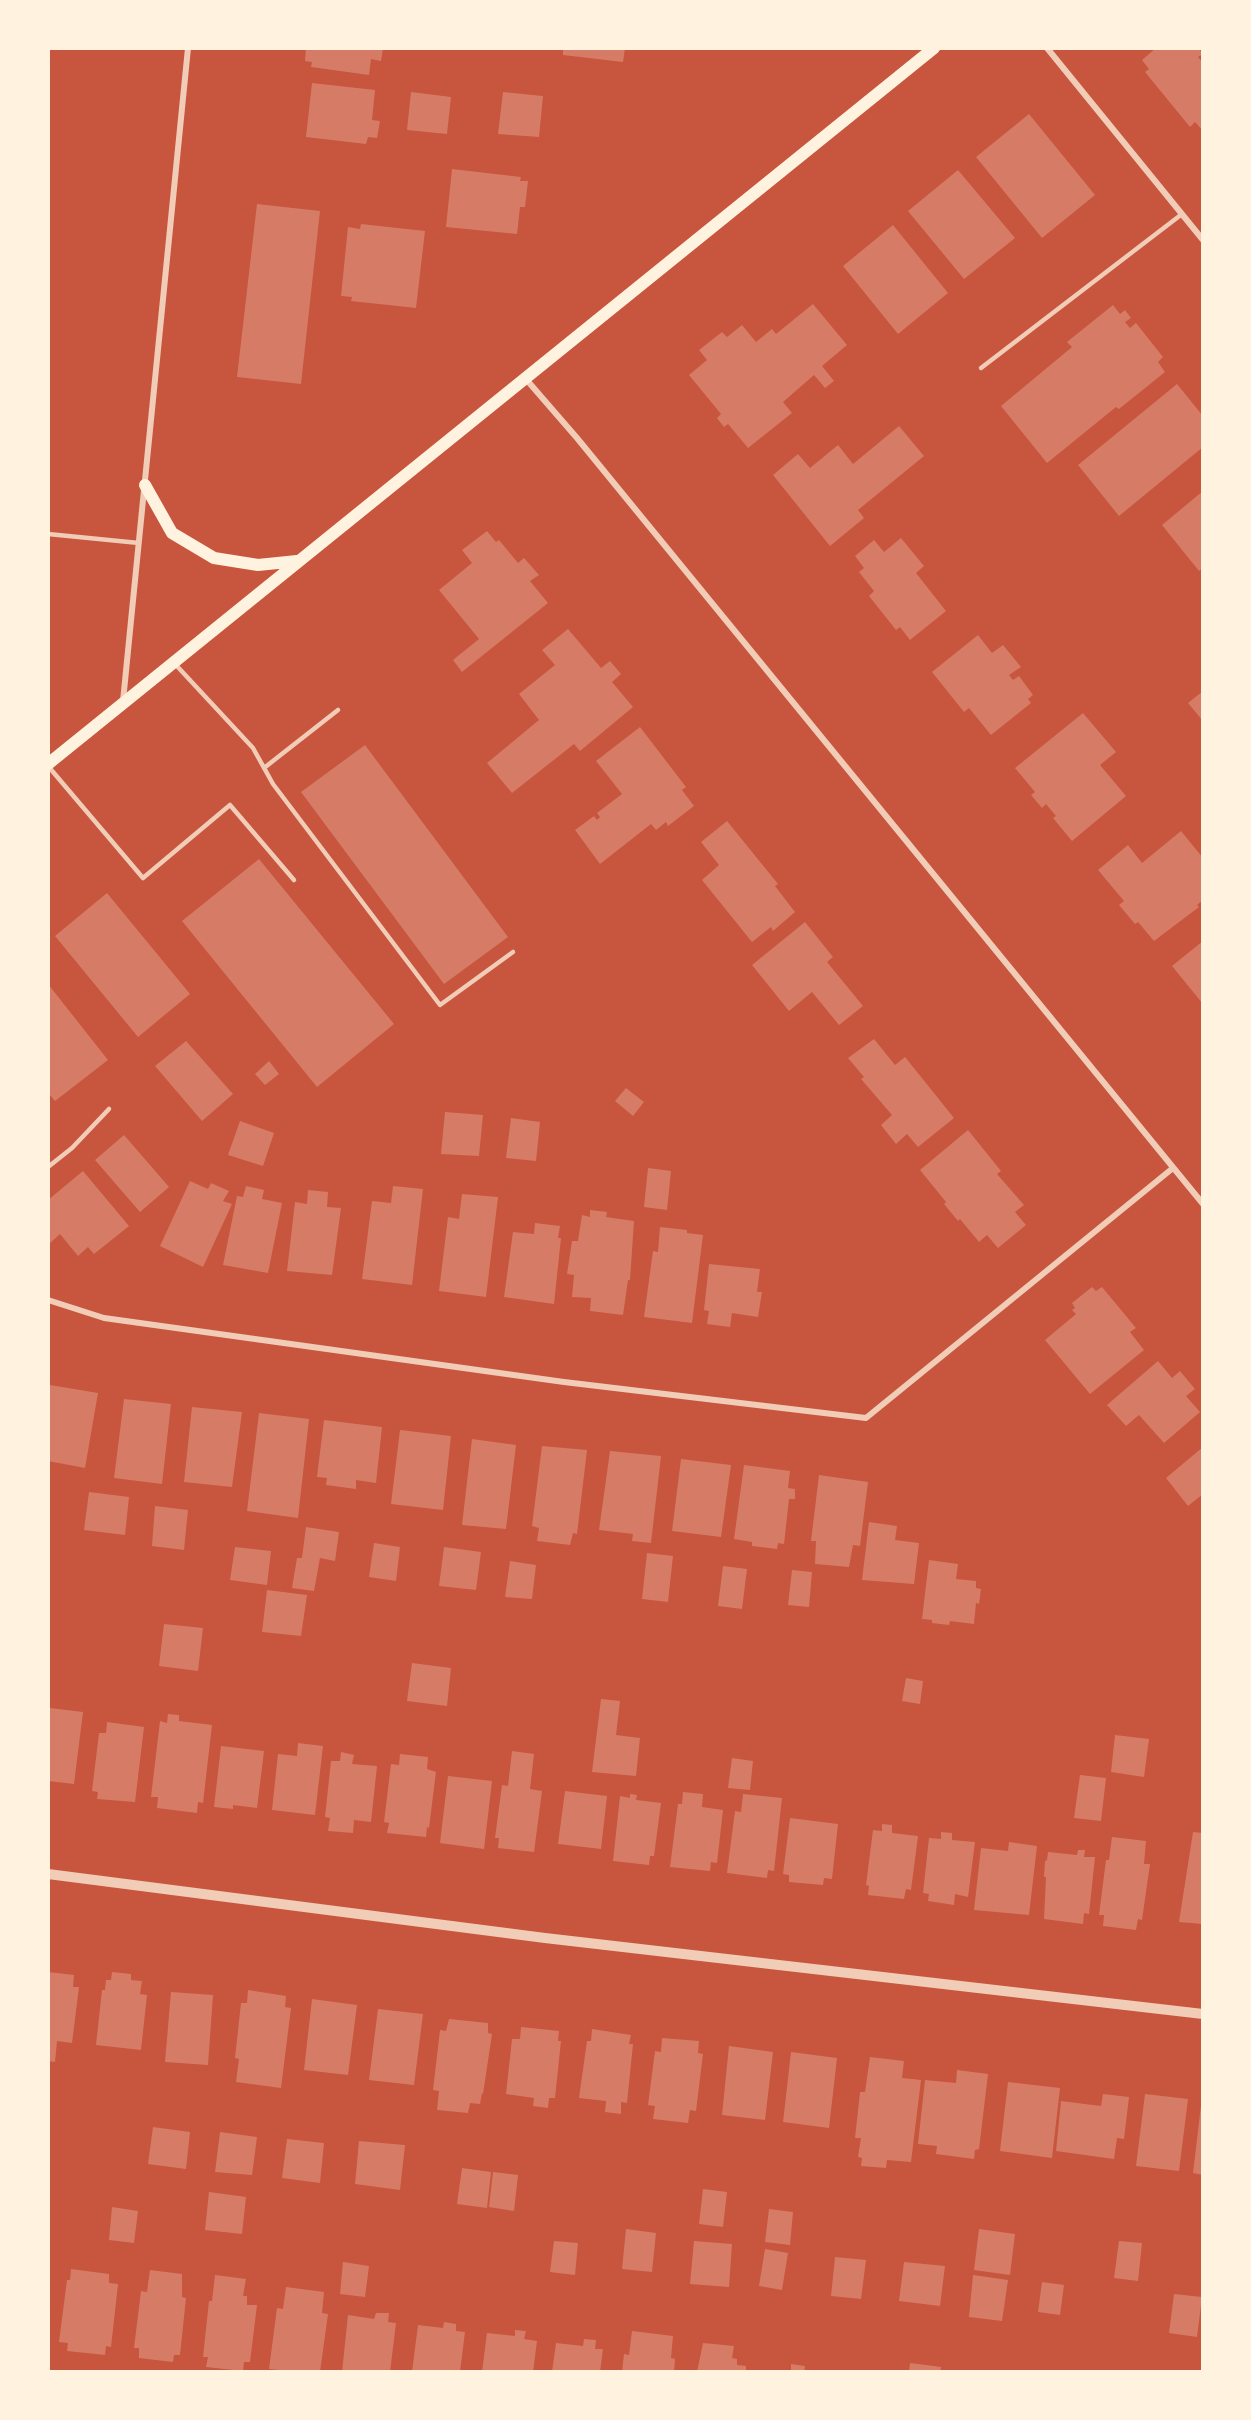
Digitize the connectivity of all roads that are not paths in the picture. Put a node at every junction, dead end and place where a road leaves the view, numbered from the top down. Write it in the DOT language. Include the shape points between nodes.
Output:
graph roads {
  1 [pos="188,48"];
  2 [pos="934,48"];
  3 [pos="1047,48"];
  4 [pos="1182,214"];
  5 [pos="1203,240"];
  6 [pos="981,368"];
  7 [pos="525,378"];
  8 [pos="145,484"];
  9 [pos="48,534"];
  10 [pos="139,543"];
  11 [pos="297,561"];
  12 [pos="173,662"];
  13 [pos="122,704"];
  14 [pos="338,710"];
  15 [pos="48,765"];
  16 [pos="264,768"];
  17 [pos="294,880"];
  18 [pos="513,952"];
  19 [pos="109,1109"];
  20 [pos="48,1167"];
  21 [pos="1173,1168"];
  22 [pos="1203,1204"];
  23 [pos="48,1300"];
  24 [pos="48,1874"];
  25 [pos="1203,2014"];
  1 -- 8 [label="street"];
  2 -- 7 [label="main road"];
  3 -- 4 [label="street"];
  4 -- 5 [label="street"];
  4 -- 6 [label="lane"];
  7 -- 11 [label="main road"];
  7 -- 21 [label="street"];
  8 -- 10 [label="street"];
  8 -- 11 [label="main road" via="172,533 214,558 258,565"];
  9 -- 10 [label="lane"];
  10 -- 13 [label="street"];
  11 -- 12 [label="main road"];
  12 -- 13 [label="main road"];
  12 -- 16 [label="lane" via="253,748"];
  13 -- 15 [label="main road"];
  14 -- 16 [label="lane"];
  15 -- 17 [label="lane" via="143,878 230,805"];
  16 -- 18 [label="lane" via="440,1005"];
  19 -- 20 [label="lane"];
  21 -- 22 [label="street"];
  21 -- 23 [label="street" via="867,1418 564,1382 104,1318"];
  24 -- 25 [label="street" via="545,1938"];
}
